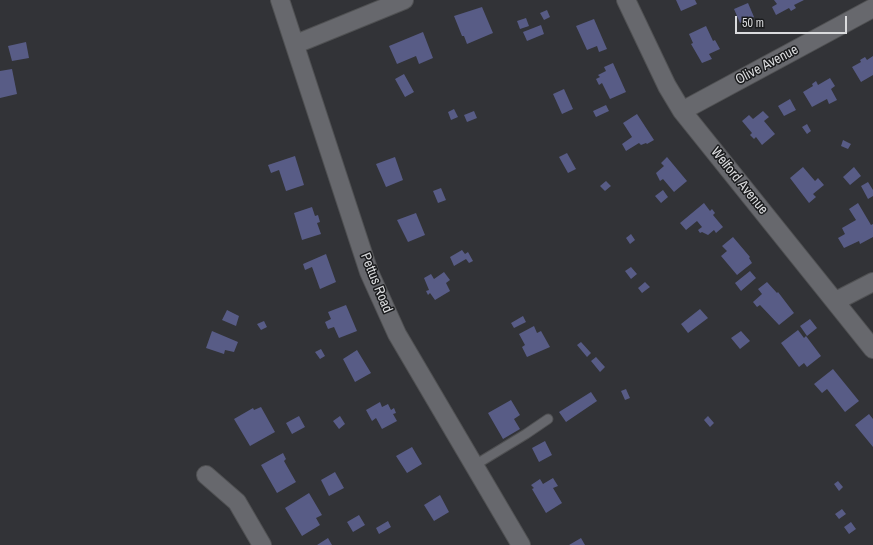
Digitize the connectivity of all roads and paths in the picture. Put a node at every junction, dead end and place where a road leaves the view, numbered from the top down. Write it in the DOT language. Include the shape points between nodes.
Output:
graph roads {
  1 [pos="280,0"];
  2 [pos="404,0"];
  3 [pos="626,0"];
  4 [pos="873,8"];
  5 [pos="296,44"];
  6 [pos="682,111"];
  7 [pos="873,282"];
  8 [pos="836,301"];
  9 [pos="873,349"];
  10 [pos="548,419"];
  11 [pos="475,465"];
  12 [pos="206,475"];
  13 [pos="262,545"];
  14 [pos="521,545"];
  1 -- 5 [label="street, Pettus Road"];
  2 -- 5 [label="street"];
  3 -- 6 [label="street, Welford Avenue" via="667,86"];
  4 -- 6 [label="street, Olive Avenue"];
  5 -- 11 [label="street, Pettus Road" via="369,272 397,334"];
  6 -- 8 [label="street, Welford Avenue"];
  7 -- 8 [label="street"];
  8 -- 9 [label="street, Welford Avenue"];
  10 -- 11 [label="lane"];
  11 -- 14 [label="street, Pettus Road"];
  12 -- 13 [label="street" via="237,502"];
}
